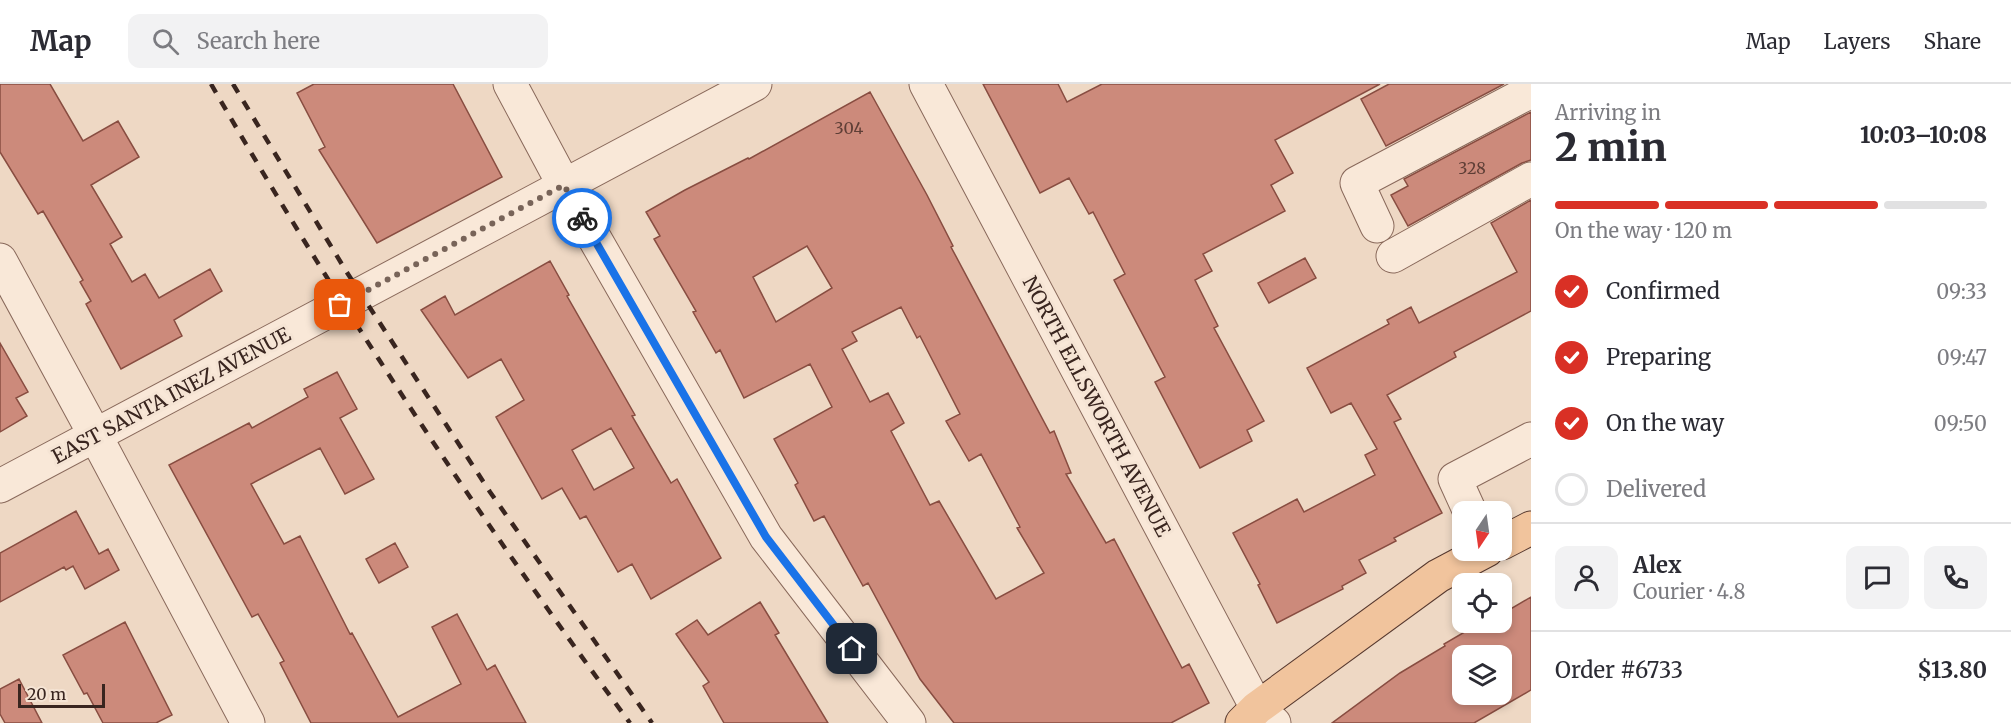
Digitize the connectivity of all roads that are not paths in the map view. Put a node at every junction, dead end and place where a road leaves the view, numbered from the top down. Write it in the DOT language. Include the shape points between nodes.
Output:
graph roads {
  1 [pos="510,84"];
  2 [pos="754,84"];
  3 [pos="926,84"];
  4 [pos="1531,91"];
  5 [pos="1531,179"];
  6 [pos="564,185"];
  7 [pos="1377,226"];
  8 [pos="1393,256"];
  9 [pos="0,260"];
  10 [pos="96,435"];
  11 [pos="1531,439"];
  12 [pos="0,486"];
  13 [pos="1465,501"];
  14 [pos="1531,528"];
  15 [pos="1512,538"];
  16 [pos="1466,561"];
  17 [pos="1258,718"];
  18 [pos="248,723"];
  19 [pos="909,723"];
  1 -- 6 [label="street"];
  2 -- 6 [label="street, EAST SANTA INEZ AVENUE"];
  3 -- 17 [label="street, NORTH ELLSWORTH AVENUE"];
  4 -- 7 [label="street" via="1357,183"];
  5 -- 8 [label="street"];
  6 -- 10 [label="street, EAST SANTA INEZ AVENUE"];
  6 -- 19 [label="street" via="766,537"];
  9 -- 10 [label="street"];
  10 -- 12 [label="street, EAST SANTA INEZ AVENUE"];
  10 -- 18 [label="street"];
  11 -- 13 [label="street" via="1455,479"];
  14 -- 15 [label="main road"];
  16 -- 17 [label="main road" via="1438,576"];
}
